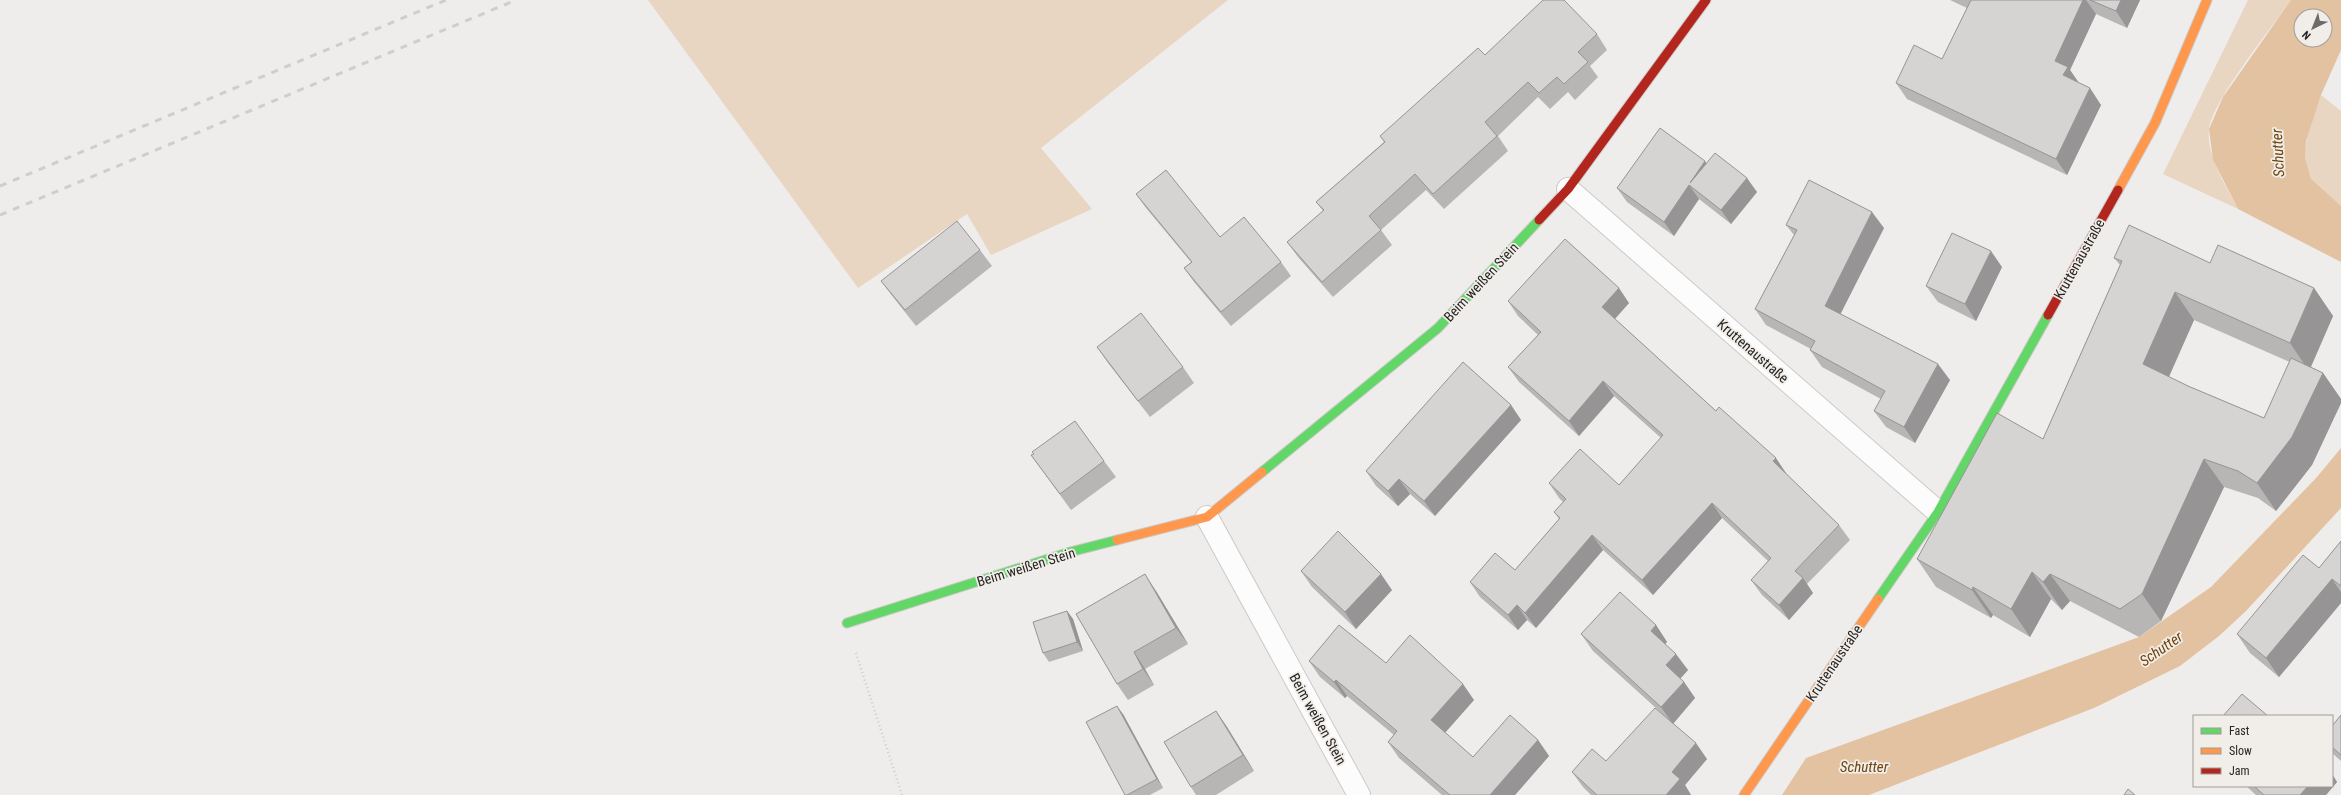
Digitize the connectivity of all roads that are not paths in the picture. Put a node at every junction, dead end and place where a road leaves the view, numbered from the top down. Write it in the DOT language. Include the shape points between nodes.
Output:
graph roads {
  1 [pos="1706,0"];
  2 [pos="2207,0"];
  3 [pos="1568,189"];
  4 [pos="1938,512"];
  5 [pos="1207,517"];
  6 [pos="847,623"];
  7 [pos="1359,795"];
  8 [pos="1744,795"];
  1 -- 3 [label="street, Beim weißen Stein"];
  2 -- 4 [label="street, Kruttenaustraße" via="2155,123"];
  3 -- 4 [label="street, Kruttenaustraße"];
  3 -- 5 [label="street, Beim weißen Stein" via="1438,328"];
  4 -- 8 [label="street, Kruttenaustraße"];
  5 -- 6 [label="street, Beim weißen Stein" via="1070,552"];
  5 -- 7 [label="street, Beim weißen Stein"];
}
